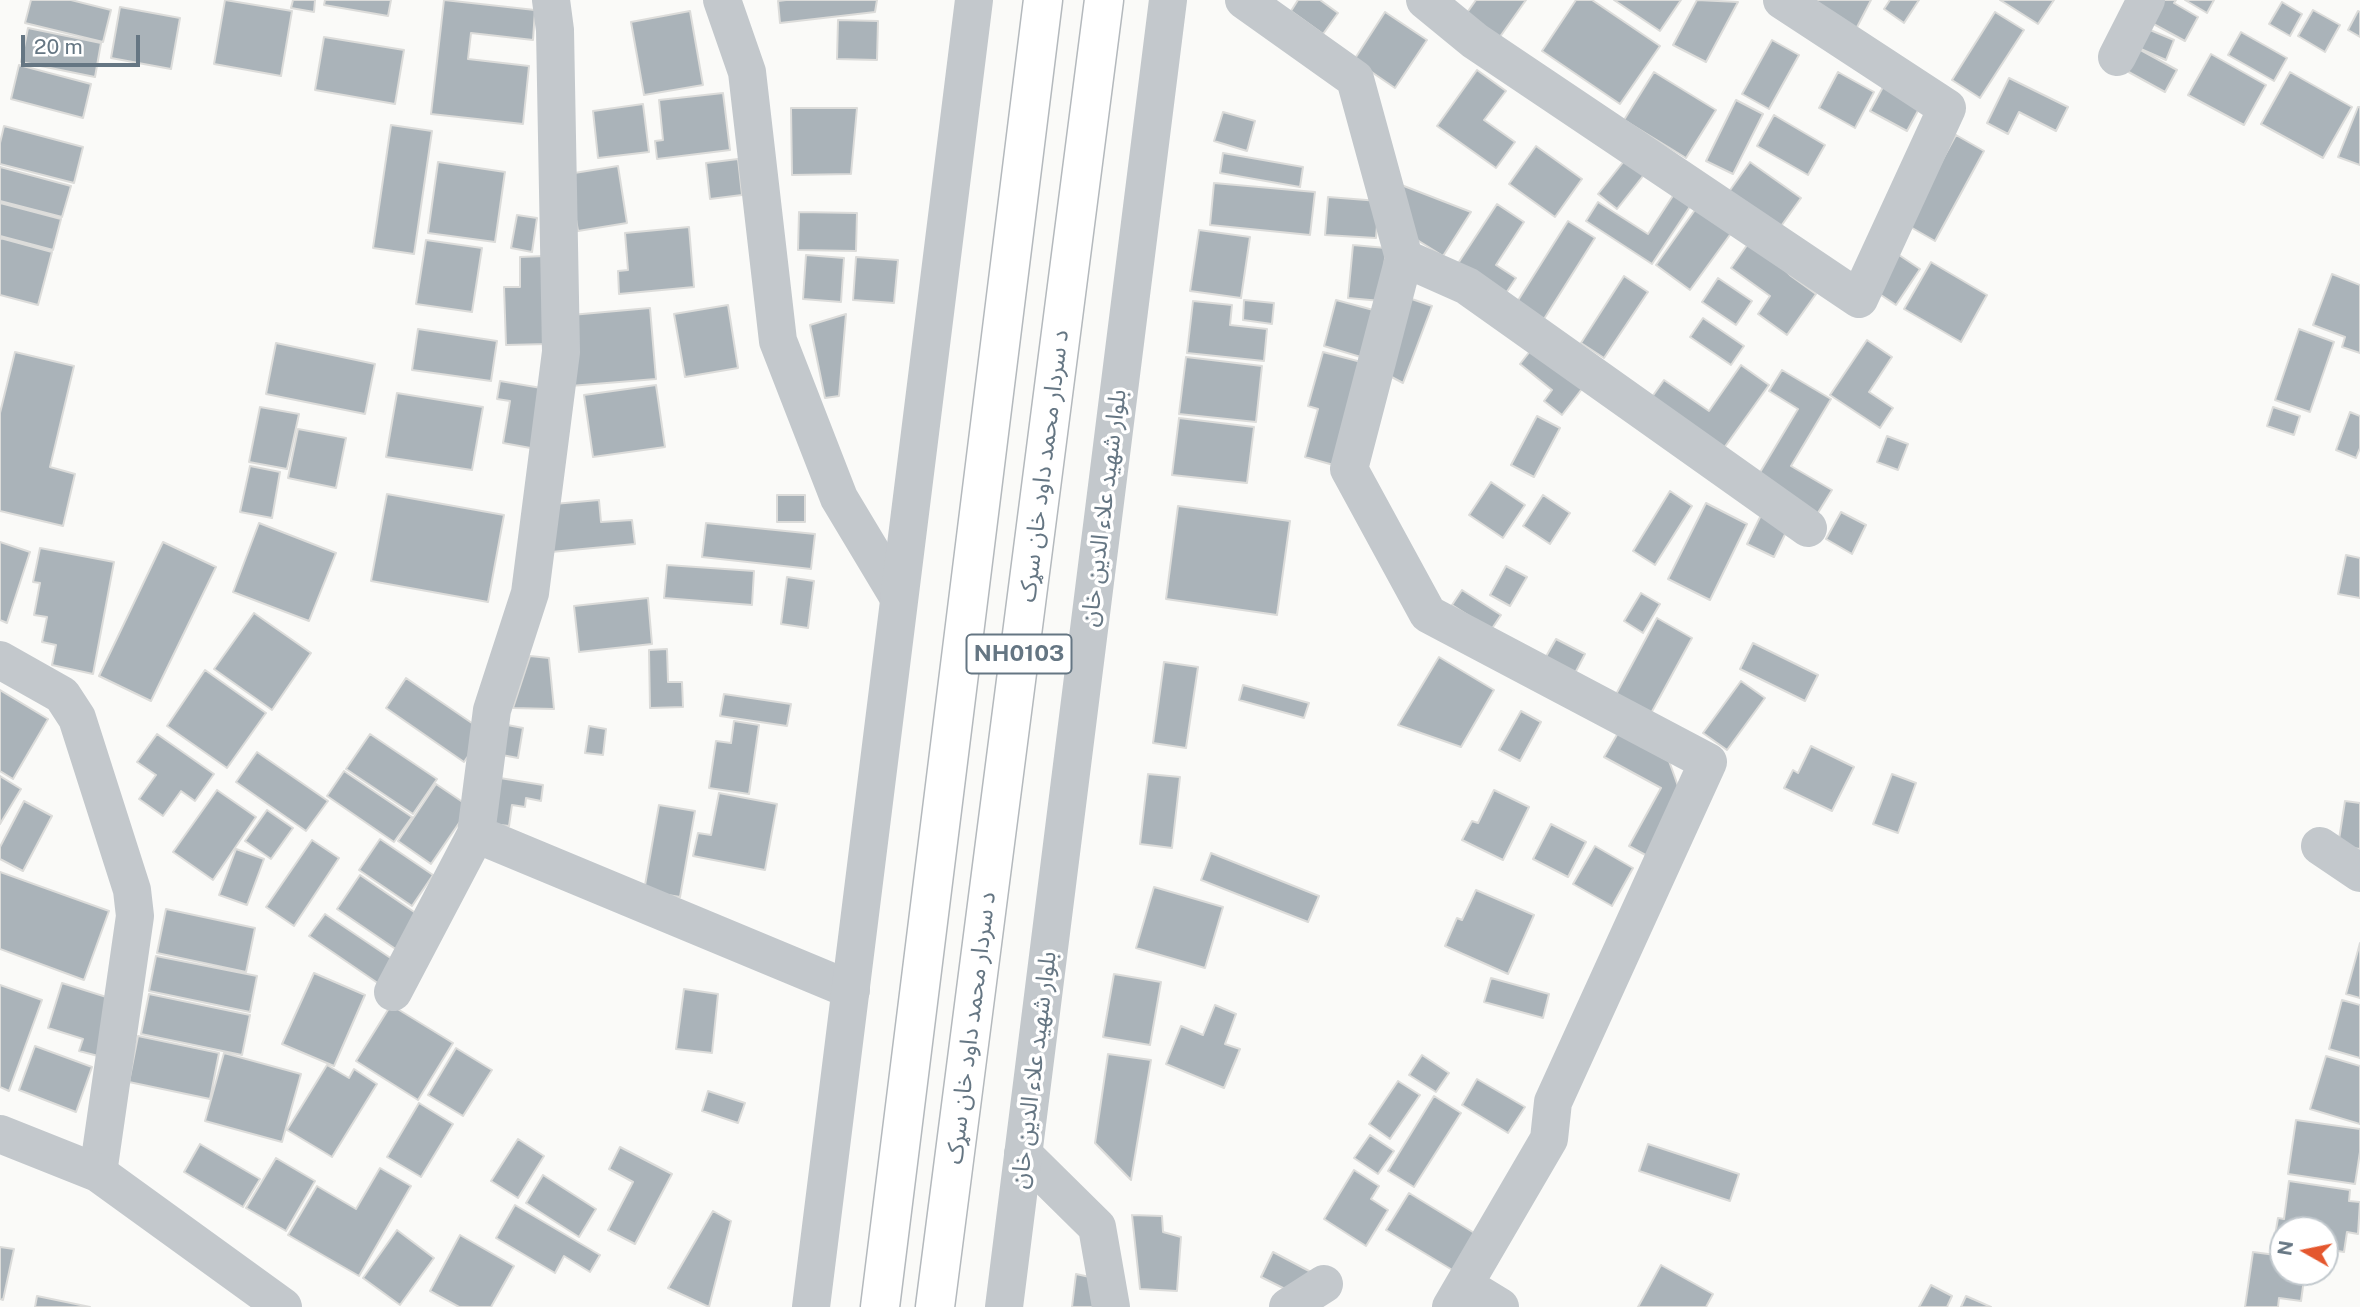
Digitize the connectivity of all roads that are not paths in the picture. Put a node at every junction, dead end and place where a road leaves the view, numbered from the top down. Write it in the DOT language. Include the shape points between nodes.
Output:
graph roads {
  1 [pos="551,0"];
  2 [pos="722,0"];
  3 [pos="974,0"];
  4 [pos="1043,0"];
  5 [pos="1104,0"];
  6 [pos="1168,0"];
  7 [pos="1244,0"];
  8 [pos="1425,0"];
  9 [pos="1782,0"];
  10 [pos="2146,0"];
  11 [pos="2117,57"];
  12 [pos="1404,258"];
  13 [pos="1808,528"];
  14 [pos="899,598"];
  15 [pos="0,660"];
  16 [pos="476,834"];
  17 [pos="2320,846"];
  18 [pos="2360,873"];
  19 [pos="850,990"];
  20 [pos="393,992"];
  21 [pos="0,1134"];
  22 [pos="1023,1154"];
  23 [pos="98,1172"];
  24 [pos="1324,1284"];
  25 [pos="1457,1296"];
  26 [pos="283,1307"];
  27 [pos="811,1307"];
  28 [pos="880,1307"];
  29 [pos="934,1307"];
  30 [pos="1004,1307"];
  31 [pos="1111,1307"];
  32 [pos="1288,1307"];
  33 [pos="1500,1307"];
  1 -- 16 [label="street" via="561,352 530,593 492,709"];
  2 -- 14 [label="street" via="747,72 778,341 839,498"];
  3 -- 14 [label="street"];
  4 -- 28 [label="highway, NH0103"];
  5 -- 29 [label="highway, د سردار محمد داود خان سړک / NH0103"];
  6 -- 22 [label="street, بلوار شهید علاء الدین خان"];
  7 -- 12 [label="street" via="1354,79"];
  8 -- 9 [label="street" via="1475,41 1859,299 1947,108"];
  10 -- 11 [label="street"];
  12 -- 13 [label="street" via="1467,286"];
  12 -- 25 [label="street" via="1349,469 1427,614 1707,762 1553,1102 1549,1139"];
  14 -- 19 [label="street"];
  15 -- 23 [label="street" via="62,695 77,718 132,890 135,916"];
  16 -- 19 [label="street"];
  16 -- 20 [label="street"];
  17 -- 18 [label="street"];
  19 -- 27 [label="street"];
  21 -- 23 [label="street"];
  22 -- 30 [label="street, بلوار شهید علاء الدین خان"];
  22 -- 31 [label="street" via="1097,1227"];
  23 -- 26 [label="street"];
  24 -- 32 [label="street"];
  25 -- 33 [label="street"];
}
